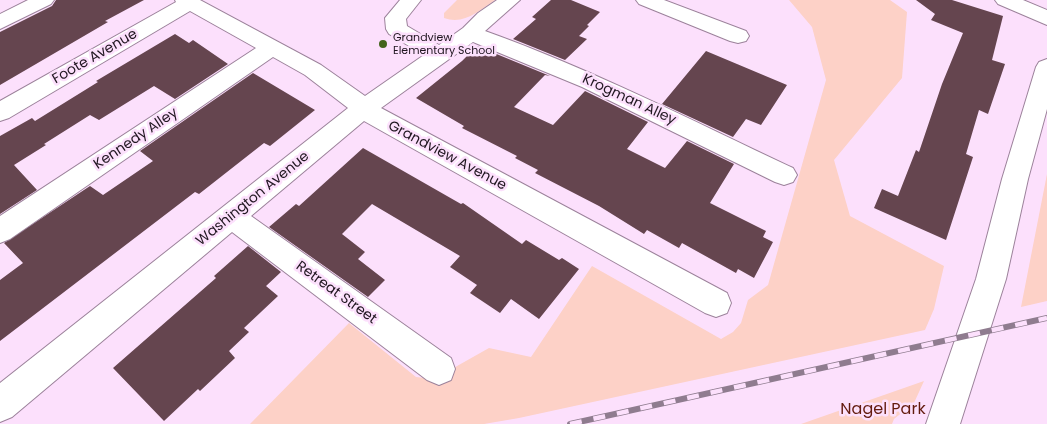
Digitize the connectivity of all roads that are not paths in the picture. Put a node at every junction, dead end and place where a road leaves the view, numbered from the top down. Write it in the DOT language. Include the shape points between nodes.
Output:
graph roads {
  1 [pos="44,0"];
  2 [pos="411,0"];
  3 [pos="510,0"];
  4 [pos="646,0"];
  5 [pos="1005,0"];
  6 [pos="188,1"];
  7 [pos="1047,18"];
  8 [pos="0,22"];
  9 [pos="471,33"];
  10 [pos="738,36"];
  11 [pos="273,47"];
  12 [pos="440,55"];
  13 [pos="1047,67"];
  14 [pos="363,108"];
  15 [pos="0,112"];
  16 [pos="784,175"];
  17 [pos="233,216"];
  18 [pos="0,231"];
  19 [pos="716,303"];
  20 [pos="440,369"];
  21 [pos="0,404"];
  22 [pos="944,424"];
  1 -- 8 [label="street"];
  2 -- 12 [label="street" via="395,18 397,29"];
  3 -- 9 [label="street, Washington Avenue"];
  4 -- 10 [label="street"];
  5 -- 7 [label="street"];
  6 -- 11 [label="street, Grandview Avenue"];
  6 -- 15 [label="street, Foote Avenue"];
  9 -- 12 [label="street, Washington Avenue"];
  9 -- 16 [label="street, Krogman Alley" via="634,102"];
  11 -- 14 [label="street, Grandview Avenue" via="317,73"];
  11 -- 18 [label="street, Kennedy Alley"];
  12 -- 14 [label="street, Washington Avenue"];
  13 -- 22 [label="street" via="991,279"];
  14 -- 17 [label="street, Washington Avenue"];
  14 -- 19 [label="street, Grandview Avenue"];
  17 -- 20 [label="street, Retreat Street"];
  17 -- 21 [label="street, Washington Avenue"];
}
